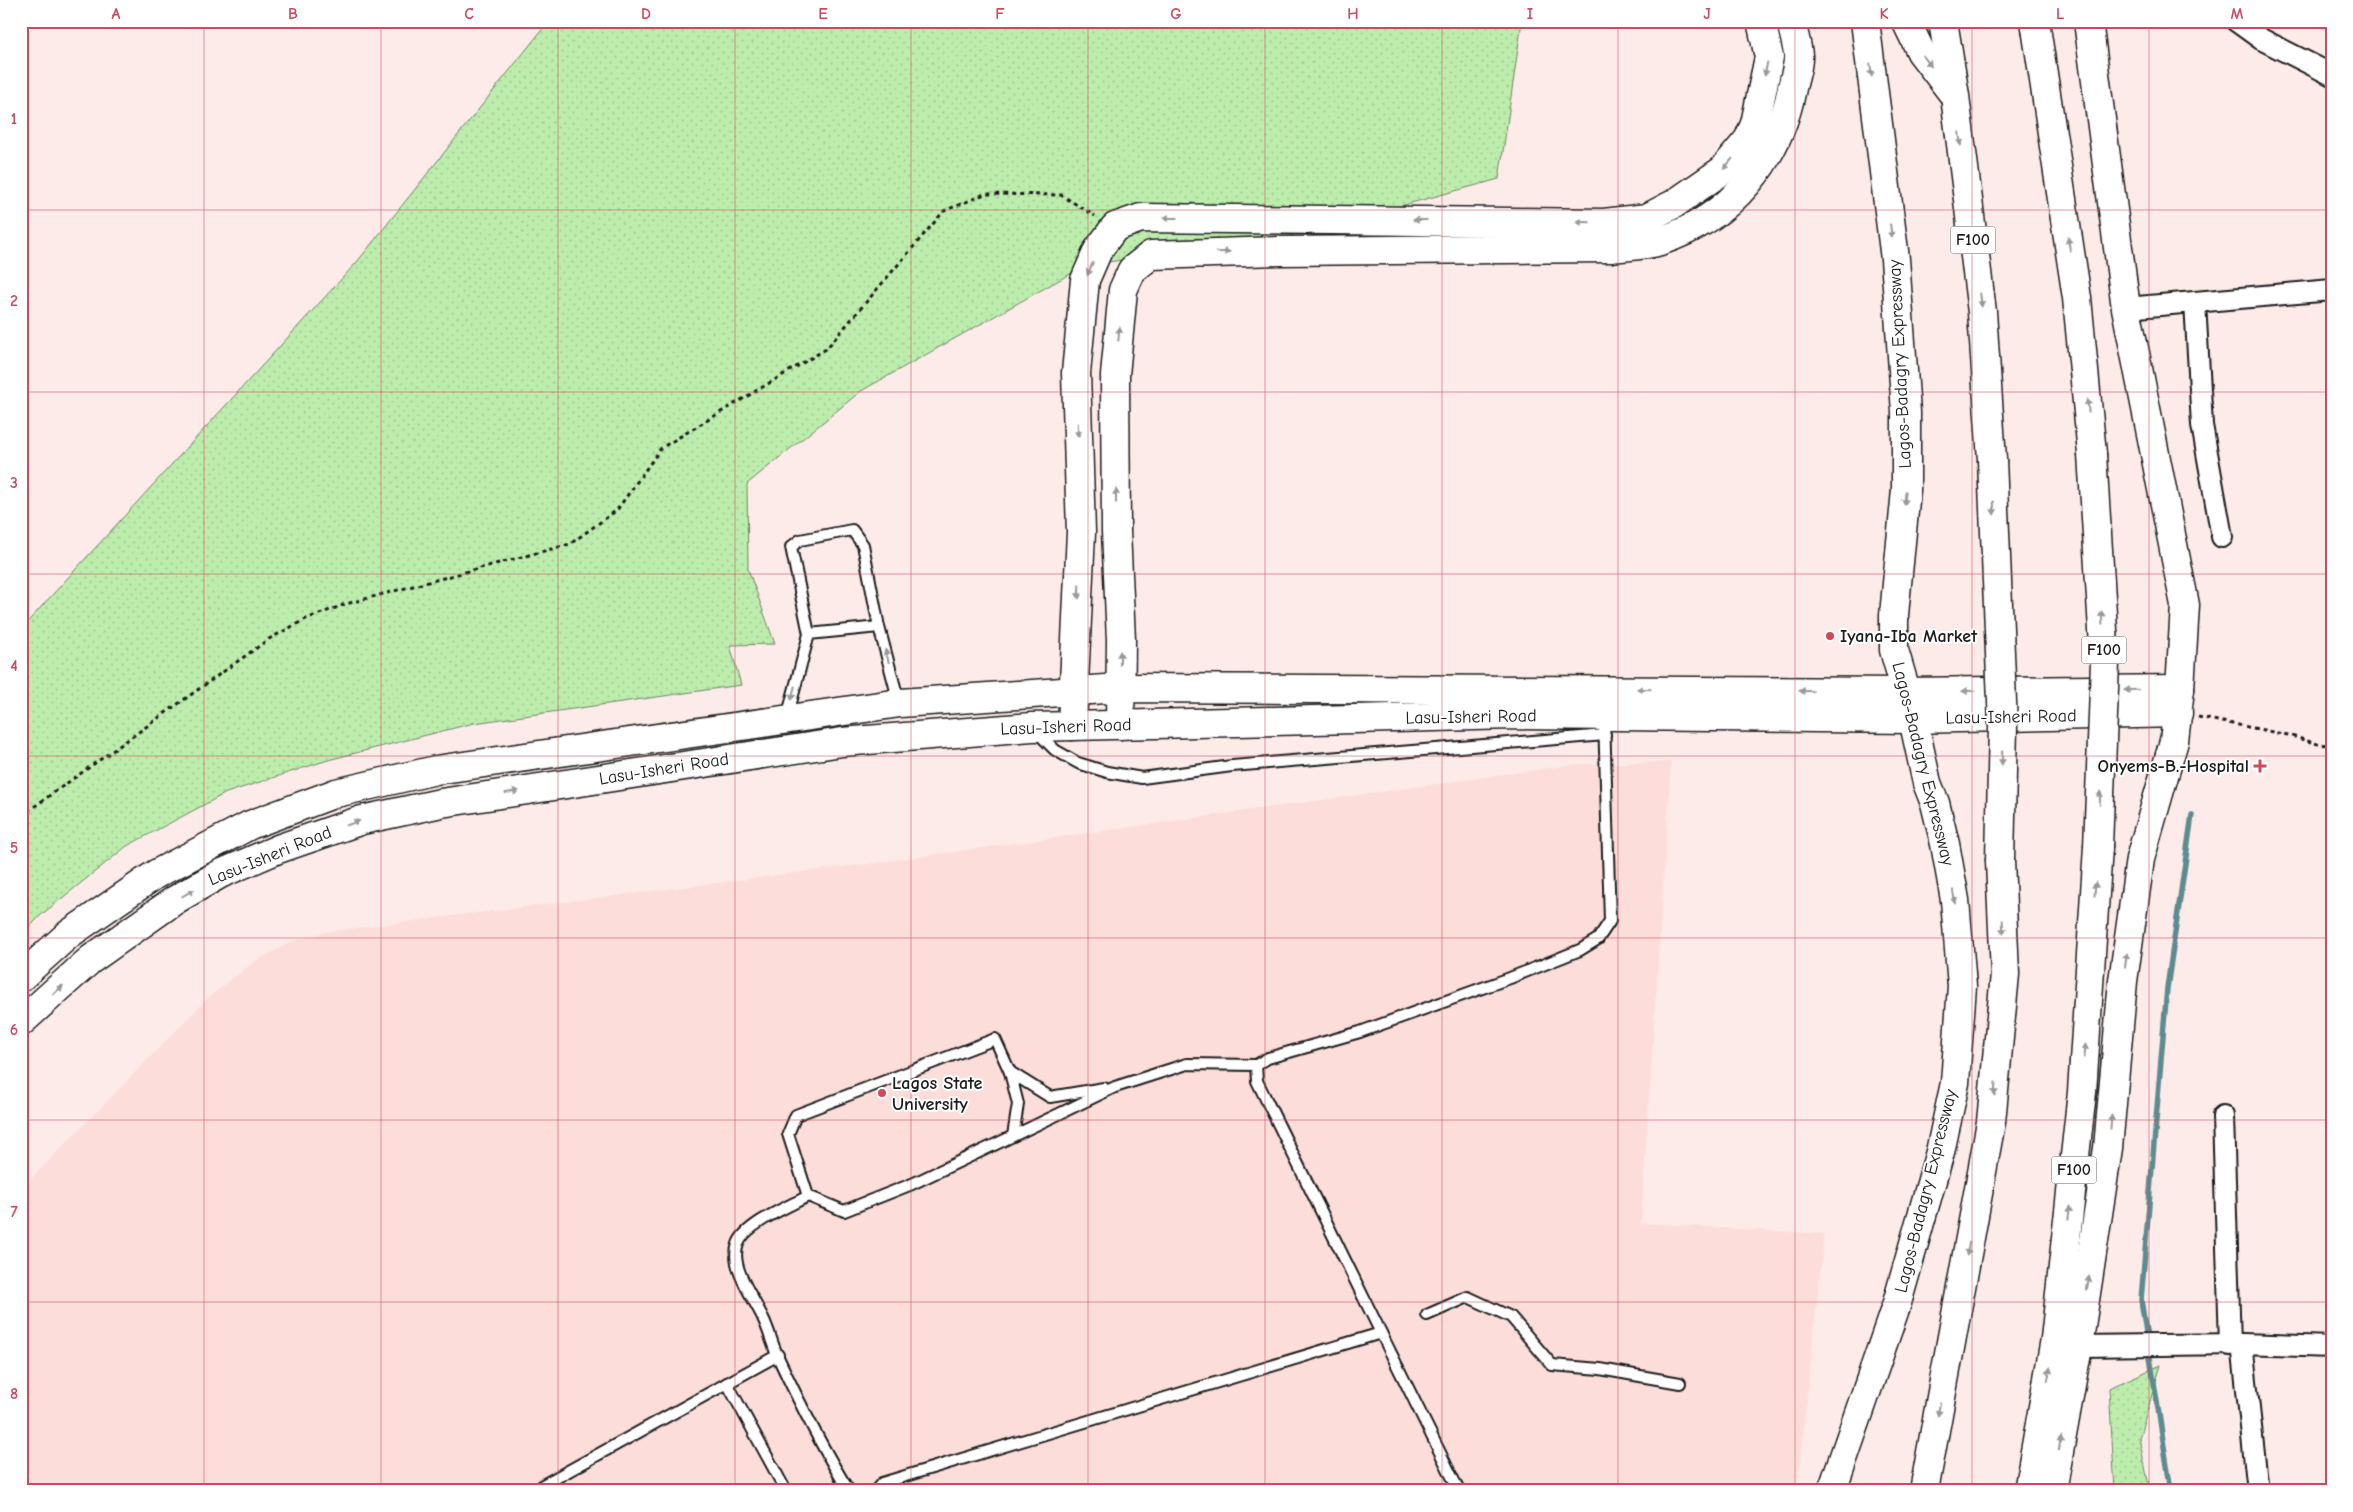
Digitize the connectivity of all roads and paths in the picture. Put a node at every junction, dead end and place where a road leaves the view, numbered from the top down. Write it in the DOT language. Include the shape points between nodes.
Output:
graph roads {
  1 [pos="1761,21"];
  2 [pos="1791,21"];
  3 [pos="1865,21"];
  4 [pos="1906,21"];
  5 [pos="1943,21"];
  6 [pos="2035,21"];
  7 [pos="2053,21"];
  8 [pos="2088,21"];
  9 [pos="2236,21"];
  10 [pos="2042,70"];
  11 [pos="2332,75"];
  12 [pos="1955,96"];
  13 [pos="1115,227"];
  14 [pos="2332,290"];
  15 [pos="2195,302"];
  16 [pos="2126,308"];
  17 [pos="2222,537"];
  18 [pos="879,627"];
  19 [pos="809,634"];
  20 [pos="1120,688"];
  21 [pos="1074,690"];
  22 [pos="1904,692"];
  23 [pos="2179,701"];
  24 [pos="900,703"];
  25 [pos="786,719"];
  26 [pos="1913,719"];
  27 [pos="1120,725"];
  28 [pos="1072,726"];
  29 [pos="1604,726"];
  30 [pos="1032,727"];
  31 [pos="2332,744"];
  32 [pos="21,816"];
  33 [pos="21,977"];
  34 [pos="21,1022"];
  35 [pos="1256,1065"];
  36 [pos="1010,1072"];
  37 [pos="1115,1087"];
  38 [pos="2223,1116"];
  39 [pos="1013,1136"];
  40 [pos="808,1196"];
  41 [pos="1427,1315"];
  42 [pos="1381,1333"];
  43 [pos="2236,1345"];
  44 [pos="2078,1346"];
  45 [pos="2332,1347"];
  46 [pos="778,1355"];
  47 [pos="727,1383"];
  48 [pos="1680,1383"];
  49 [pos="543,1485"];
  50 [pos="786,1491"];
  51 [pos="849,1491"];
  52 [pos="875,1491"];
  53 [pos="1459,1491"];
  54 [pos="1832,1491"];
  55 [pos="1924,1491"];
  56 [pos="2028,1491"];
  57 [pos="2052,1491"];
  58 [pos="2258,1491"];
  1 -- 13 [label="main road, one-way" via="1768,57 1755,124 1748,140 1723,170 1674,204 1646,218 1604,223 1141,218"];
  20 -- 2 [label="main road, one-way" via="1115,374 1123,290 1132,270 1151,255 1611,248 1659,242 1713,215 1739,194 1770,154 1787,116 1798,56"];
  3 -- 22 [label="main road, Lagos-Badagry Expressway, one-way" via="1895,259 1906,412 1906,490 1893,635"];
  4 -- 12 [label="main road, one-way" via="1920,52"];
  5 -- 12 [label="main road, F100"];
  6 -- 10 [label="main road, F100"];
  7 -- 10 [label="main road"];
  8 -- 16 [label="main road"];
  9 -- 11 [label="street" via="2261,39"];
  56 -- 10 [label="main road, F100, one-way, bridge" via="2055,1339 2079,1122 2098,847 2105,662 2092,454 2077,298"];
  12 -- 55 [label="main road, F100, one-way, bridge" via="1982,312 1992,460 2002,726 2000,861 2005,974 1992,1122"];
  13 -- 21 [label="main road, one-way" via="1098,250 1085,280 1076,373 1081,532"];
  13 -- 32 [label="path" via="1061,195 985,194 944,211 826,349 661,448 617,510 570,544 346,604 306,619 269,639"];
  14 -- 15 [label="street"];
  15 -- 16 [label="street"];
  15 -- 17 [label="street" via="2202,425"];
  16 -- 23 [label="main road" via="2185,605"];
  18 -- 19 [label="lane"];
  18 -- 19 [label="lane" via="863,545 852,530 800,540 791,547"];
  24 -- 18 [label="lane, one-way"];
  19 -- 25 [label="lane, one-way"];
  20 -- 21 [label="main road, Lasu-Isheri Road"];
  22 -- 20 [label="main road, Lasu-Isheri Road, one-way"];
  20 -- 27 [label="main road"];
  21 -- 24 [label="main road, Lasu-Isheri Road"];
  21 -- 28 [label="main road"];
  23 -- 22 [label="main road, Lasu-Isheri Road, one-way"];
  22 -- 26 [label="main road, Lagos-Badagry Expressway"];
  23 -- 26 [label="main road, Lasu-Isheri Road"];
  23 -- 31 [label="path" via="2321,745"];
  44 -- 23 [label="main road, one-way" via="2108,1148 2122,981 2140,859 2174,741"];
  24 -- 25 [label="main road, Lasu-Isheri Road"];
  25 -- 33 [label="main road, Lasu-Isheri Road" via="436,770 336,793 250,825 156,874 69,934"];
  26 -- 29 [label="main road, Lasu-Isheri Road"];
  26 -- 54 [label="main road, Lagos-Badagry Expressway, one-way" via="1927,783 1937,811 1955,900 1962,986 1955,1083 1940,1152 1897,1303"];
  27 -- 28 [label="main road, Lasu-Isheri Road"];
  27 -- 29 [label="main road, Lasu-Isheri Road" via="1514,715"];
  28 -- 30 [label="main road, Lasu-Isheri Road"];
  29 -- 30 [label="lane" via="1142,778 1078,763 1055,750"];
  29 -- 35 [label="lane" via="1610,921 1598,939 1580,950 1510,978 1360,1032 1268,1058"];
  34 -- 30 [label="main road, Lasu-Isheri Road, one-way" via="90,960 175,900 220,874 278,849 362,820 441,802 842,742"];
  35 -- 37 [label="lane" via="1187,1064"];
  35 -- 42 [label="lane" via="1257,1081"];
  36 -- 37 [label="lane" via="1050,1097"];
  36 -- 39 [label="lane" via="1018,1104"];
  36 -- 40 [label="lane" via="995,1040 796,1115 788,1134"];
  37 -- 39 [label="lane"];
  38 -- 43 [label="street"];
  39 -- 40 [label="lane" via="912,1184 844,1211"];
  40 -- 46 [label="lane" via="746,1231 737,1245 742,1279 763,1317"];
  41 -- 48 [label="lane" via="1468,1297 1511,1317 1552,1365 1600,1369"];
  42 -- 52 [label="lane" via="882,1483"];
  42 -- 53 [label="lane"];
  43 -- 44 [label="street"];
  43 -- 45 [label="street"];
  43 -- 58 [label="street"];
  57 -- 44 [label="main road, one-way"];
  46 -- 47 [label="lane"];
  46 -- 51 [label="lane" via="829,1459"];
  47 -- 49 [label="lane"];
  47 -- 50 [label="lane"];
}
